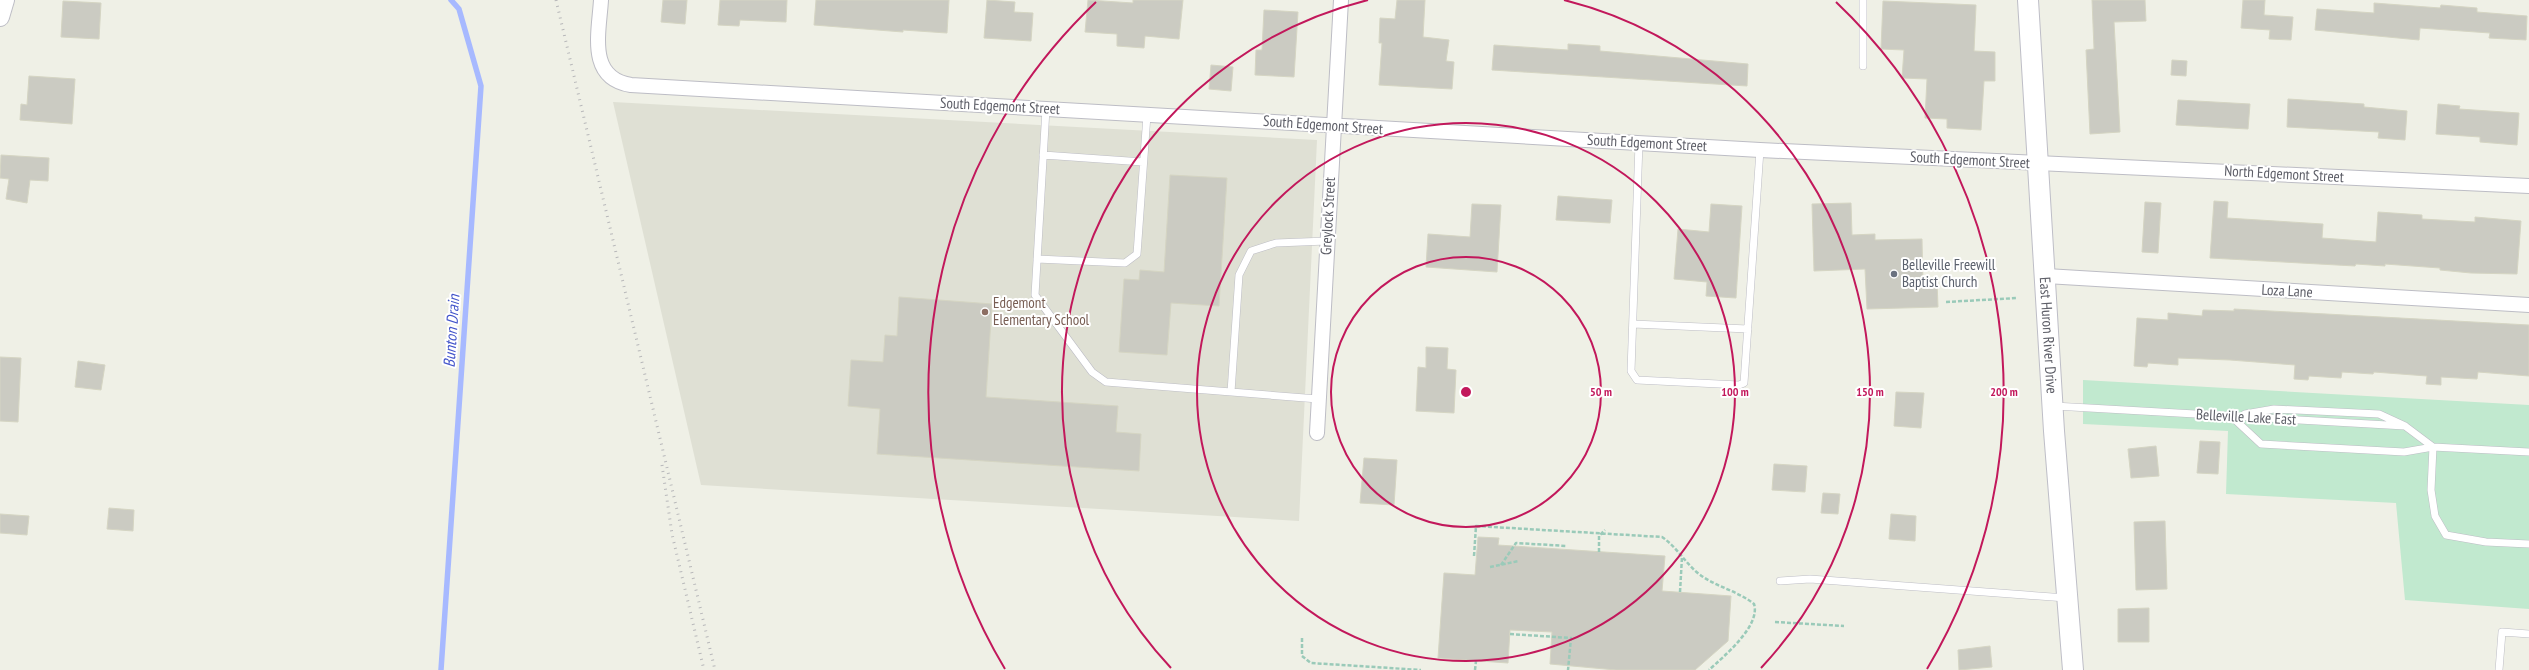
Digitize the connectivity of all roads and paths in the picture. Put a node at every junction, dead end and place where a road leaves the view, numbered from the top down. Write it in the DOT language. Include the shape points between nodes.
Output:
graph roads {
  1 [pos="5,0"];
  2 [pos="601,0"];
  3 [pos="1341,0"];
  4 [pos="1863,0"];
  5 [pos="2028,0"];
  6 [pos="0,17"];
  7 [pos="1863,66"];
  8 [pos="1046,109"];
  9 [pos="1147,115"];
  10 [pos="1334,125"];
  11 [pos="1639,143"];
  12 [pos="1760,150"];
  13 [pos="1043,155"];
  14 [pos="1144,162"];
  15 [pos="2039,163"];
  16 [pos="2529,186"];
  17 [pos="1327,240"];
  18 [pos="1037,259"];
  19 [pos="2046,276"];
  20 [pos="2017,298"];
  21 [pos="1946,302"];
  22 [pos="2529,305"];
  23 [pos="1633,324"];
  24 [pos="1748,329"];
  25 [pos="1231,392"];
  26 [pos="1318,399"];
  27 [pos="2053,406"];
  28 [pos="2231,416"];
  29 [pos="1317,433"];
  30 [pos="2432,447"];
  31 [pos="2529,452"];
  32 [pos="1604,532"];
  33 [pos="2529,544"];
  34 [pos="1567,546"];
  35 [pos="1599,552"];
  36 [pos="1474,556"];
  37 [pos="1682,557"];
  38 [pos="1519,561"];
  39 [pos="1501,564"];
  40 [pos="1490,567"];
  41 [pos="1780,581"];
  42 [pos="1680,592"];
  43 [pos="2068,598"];
  44 [pos="1774,622"];
  45 [pos="1844,626"];
  46 [pos="1510,634"];
  47 [pos="2529,634"];
  48 [pos="1302,638"];
  49 [pos="1476,661"];
  50 [pos="1421,670"];
  51 [pos="1475,670"];
  52 [pos="1568,670"];
  53 [pos="1708,670"];
  54 [pos="2074,670"];
  55 [pos="2499,670"];
  1 -- 6 [label="street"];
  2 -- 8 [label="street, South Edgemont Street" via="598,51 602,67 622,84"];
  3 -- 10 [label="street, Greylock Street"];
  4 -- 7 [label="lane"];
  5 -- 15 [label="main road, East Huron River Drive"];
  8 -- 9 [label="street, South Edgemont Street"];
  8 -- 13 [label="lane"];
  9 -- 10 [label="street, South Edgemont Street"];
  9 -- 14 [label="lane"];
  10 -- 11 [label="street, South Edgemont Street"];
  10 -- 17 [label="street, Greylock Street"];
  11 -- 12 [label="street, South Edgemont Street"];
  11 -- 23 [label="lane"];
  12 -- 15 [label="street, South Edgemont Street"];
  12 -- 24 [label="lane"];
  13 -- 14 [label="lane"];
  13 -- 18 [label="lane"];
  14 -- 18 [label="lane" via="1137,254 1125,263"];
  15 -- 16 [label="street, North Edgemont Street"];
  15 -- 19 [label="main road, East Huron River Drive"];
  17 -- 25 [label="lane" via="1276,243 1251,251 1239,275"];
  17 -- 26 [label="street, Greylock Street"];
  18 -- 25 [label="lane" via="1035,295 1092,372 1106,382"];
  19 -- 22 [label="street, Loza Lane"];
  19 -- 27 [label="main road, East Huron River Drive"];
  20 -- 21 [label="path"];
  23 -- 24 [label="lane"];
  23 -- 24 [label="lane" via="1631,371 1637,380 1739,385 1744,383 1745,379"];
  25 -- 26 [label="lane"];
  26 -- 29 [label="street, Greylock Street"];
  27 -- 28 [label="lane, Belleville Lake East"];
  27 -- 43 [label="main road, East Huron River Drive"];
  28 -- 30 [label="lane, Belleville Lake East" via="2406,426"];
  28 -- 30 [label="lane" via="2261,444 2404,452"];
  30 -- 31 [label="lane"];
  30 -- 33 [label="lane" via="2431,490 2435,516 2446,535 2486,542"];
  32 -- 35 [label="path" via="1599,536"];
  32 -- 36 [label="path" via="1476,526"];
  32 -- 37 [label="path" via="1662,537 1672,543"];
  34 -- 39 [label="path" via="1516,543"];
  37 -- 42 [label="path"];
  37 -- 53 [label="path" via="1720,588 1746,597 1755,608 1747,631 1730,652"];
  38 -- 39 [label="path"];
  39 -- 40 [label="path"];
  41 -- 43 [label="lane" via="1810,579"];
  43 -- 54 [label="main road, East Huron River Drive"];
  44 -- 45 [label="path"];
  46 -- 52 [label="path" via="1571,638"];
  47 -- 55 [label="lane" via="2502,632"];
  48 -- 50 [label="path" via="1302,656 1311,663"];
  49 -- 51 [label="path"];
}
